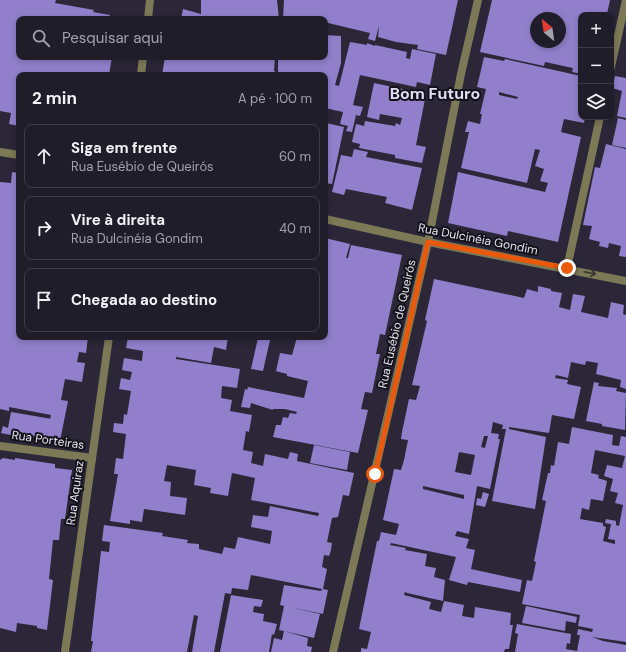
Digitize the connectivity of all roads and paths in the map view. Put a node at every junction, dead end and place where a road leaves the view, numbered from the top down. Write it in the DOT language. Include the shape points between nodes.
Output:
graph roads {
  1 [pos="150,0"];
  2 [pos="478,0"];
  3 [pos="626,0"];
  4 [pos="148,16"];
  5 [pos="614,54"];
  6 [pos="143,60"];
  7 [pos="141,72"];
  8 [pos="599,120"];
  9 [pos="0,152"];
  10 [pos="16,155"];
  11 [pos="328,220"];
  12 [pos="428,242"];
  13 [pos="567,268"];
  14 [pos="626,281"];
  15 [pos="109,340"];
  16 [pos="0,446"];
  17 [pos="92,458"];
  18 [pos="65,652"];
  19 [pos="333,652"];
  1 -- 4 [label="street"];
  2 -- 12 [label="street, Rua Eusébio de Queirós"];
  3 -- 5 [label="street"];
  6 -- 7 [label="street"];
  8 -- 13 [label="street"];
  9 -- 10 [label="street"];
  11 -- 12 [label="street, Rua Dulcinéia Gondim"];
  12 -- 13 [label="street, Rua Dulcinéia Gondim"];
  12 -- 19 [label="street, Rua Eusébio de Queirós"];
  13 -- 14 [label="street, Rua Dulcinéia Gondim, one-way"];
  15 -- 17 [label="street, Rua Aquiraz"];
  16 -- 17 [label="street, Rua Porteiras"];
  17 -- 18 [label="street, Rua Aquiraz"];
}
